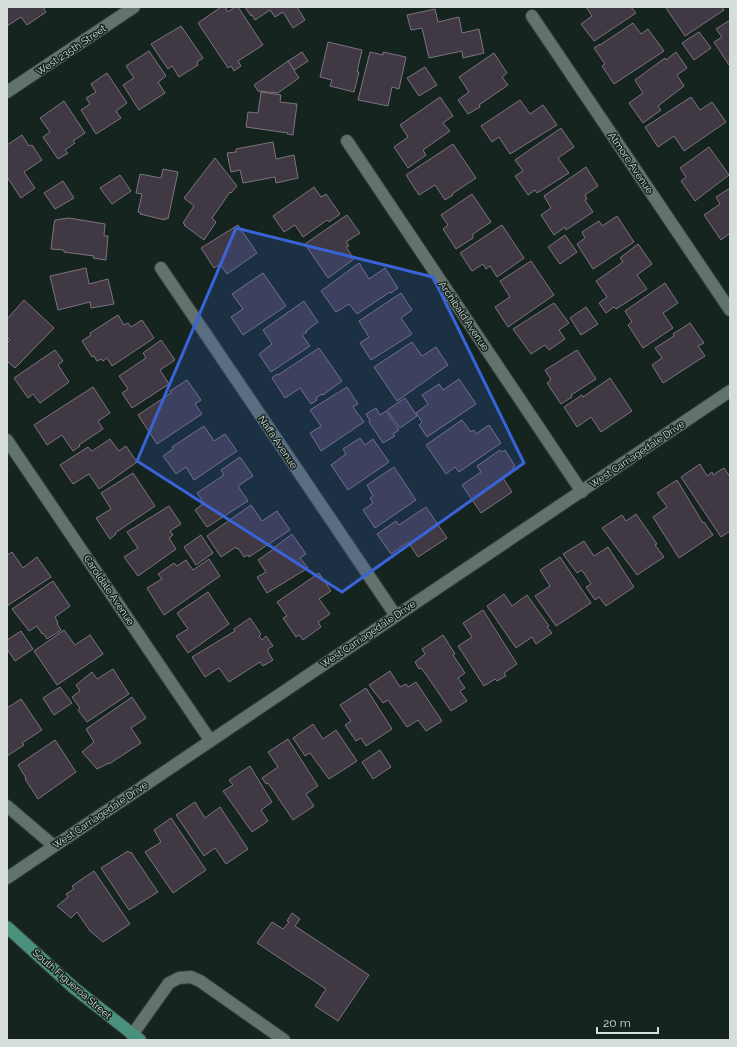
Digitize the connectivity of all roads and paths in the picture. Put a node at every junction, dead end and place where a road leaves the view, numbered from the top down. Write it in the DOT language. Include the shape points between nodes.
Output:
graph roads {
  1 [pos="134,7"];
  2 [pos="532,16"];
  3 [pos="7,92"];
  4 [pos="347,141"];
  5 [pos="161,268"];
  6 [pos="730,310"];
  7 [pos="730,391"];
  8 [pos="7,440"];
  9 [pos="582,492"];
  10 [pos="396,616"];
  11 [pos="210,740"];
  12 [pos="7,806"];
  13 [pos="54,846"];
  14 [pos="7,878"];
  15 [pos="7,927"];
  16 [pos="136,1037"];
  17 [pos="284,1040"];
  1 -- 3 [label="street, West 235th Street"];
  2 -- 6 [label="street, Atmore Avenue"];
  4 -- 9 [label="street, Archibald Avenue"];
  5 -- 10 [label="street, Naffa Avenue"];
  7 -- 9 [label="street, West Carriagedale Drive"];
  8 -- 11 [label="street, Caroldale Avenue"];
  9 -- 10 [label="street, West Carriagedale Drive"];
  10 -- 11 [label="street, West Carriagedale Drive"];
  11 -- 13 [label="street, West Carriagedale Drive"];
  12 -- 13 [label="street"];
  13 -- 14 [label="street, West Carriagedale Drive"];
  15 -- 16 [label="main road, South Figueroa Street" via="74,988"];
  16 -- 17 [label="street" via="169,983 179,978 191,977"];
}
